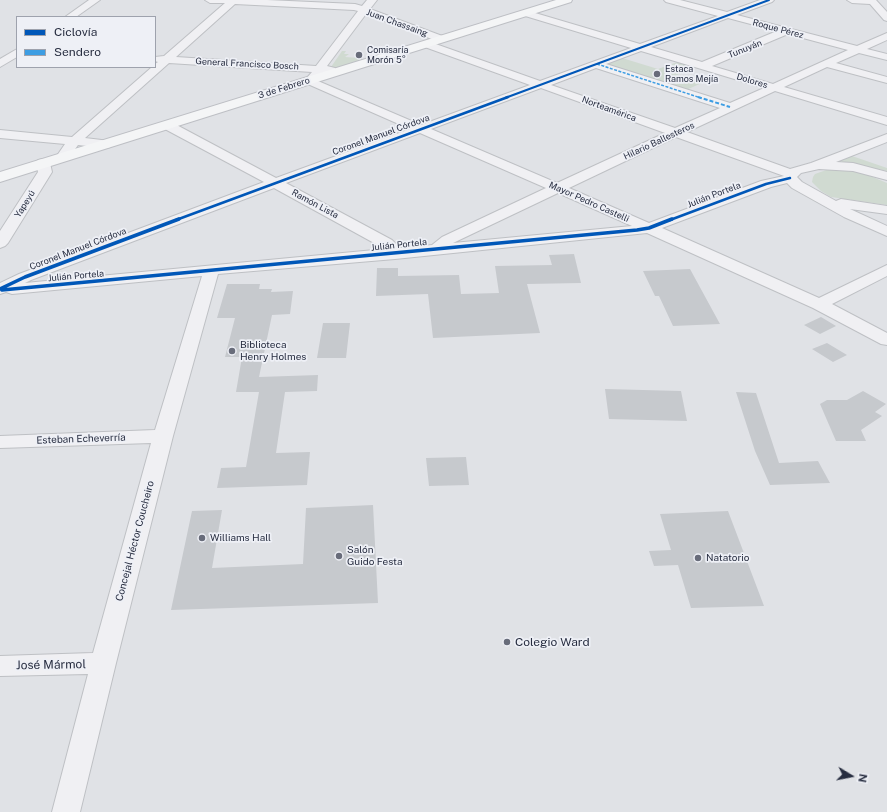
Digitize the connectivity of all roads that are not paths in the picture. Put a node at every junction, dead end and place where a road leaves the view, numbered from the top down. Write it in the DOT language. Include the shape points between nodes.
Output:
graph roads {
  1 [pos="95,0"];
  2 [pos="210,0"];
  3 [pos="372,0"];
  4 [pos="567,0"];
  5 [pos="669,0"];
  6 [pos="770,0"];
  7 [pos="852,0"];
  8 [pos="233,1"];
  9 [pos="872,1"];
  10 [pos="533,2"];
  11 [pos="547,6"];
  12 [pos="364,11"];
  13 [pos="525,13"];
  14 [pos="71,16"];
  15 [pos="728,16"];
  16 [pos="887,18"];
  17 [pos="787,31"];
  18 [pos="887,36"];
  19 [pos="441,39"];
  20 [pos="426,44"];
  21 [pos="642,48"];
  22 [pos="0,50"];
  23 [pos="858,50"];
  24 [pos="16,52"];
  25 [pos="16,53"];
  26 [pos="887,58"];
  27 [pos="160,59"];
  28 [pos="0,64"];
  29 [pos="596,64"];
  30 [pos="826,64"];
  31 [pos="702,66"];
  32 [pos="151,68"];
  33 [pos="322,68"];
  34 [pos="340,71"];
  35 [pos="312,79"];
  36 [pos="887,80"];
  37 [pos="541,85"];
  38 [pos="774,88"];
  39 [pos="730,107"];
  40 [pos="887,121"];
  41 [pos="167,125"];
  42 [pos="421,129"];
  43 [pos="676,133"];
  44 [pos="0,134"];
  45 [pos="76,140"];
  46 [pos="885,140"];
  47 [pos="106,144"];
  48 [pos="62,157"];
  49 [pos="43,163"];
  50 [pos="815,166"];
  51 [pos="866,170"];
  52 [pos="791,176"];
  53 [pos="887,176"];
  54 [pos="0,177"];
  55 [pos="887,180"];
  56 [pos="275,183"];
  57 [pos="558,188"];
  58 [pos="820,197"];
  59 [pos="884,210"];
  60 [pos="649,228"];
  61 [pos="887,232"];
  62 [pos="0,243"];
  63 [pos="433,250"];
  64 [pos="395,254"];
  65 [pos="887,270"];
  66 [pos="211,272"];
  67 [pos="0,290"];
  68 [pos="819,304"];
  69 [pos="887,340"];
  70 [pos="163,436"];
  71 [pos="0,442"];
  72 [pos="103,664"];
  73 [pos="0,666"];
  74 [pos="66,812"];
  1 -- 14 [label="street"];
  2 -- 8 [label="street, Juan Chassaing"];
  3 -- 12 [label="street"];
  4 -- 11 [label="main road, 3 de Febrero"];
  5 -- 15 [label="street, Roque Pérez"];
  6 -- 15 [label="street, Coronel Manuel Córdova"];
  7 -- 9 [label="street"];
  8 -- 12 [label="street, Juan Chassaing" via="355,7"];
  8 -- 27 [label="street"];
  9 -- 16 [label="street"];
  10 -- 11 [label="street"];
  11 -- 13 [label="main road, 3 de Febrero"];
  12 -- 19 [label="street, Juan Chassaing"];
  12 -- 33 [label="street"];
  13 -- 19 [label="main road, 3 de Febrero"];
  13 -- 21 [label="street, Dolores"];
  15 -- 17 [label="street, Roque Pérez"];
  15 -- 21 [label="street, Coronel Manuel Córdova"];
  17 -- 23 [label="street, Roque Pérez"];
  17 -- 31 [label="street, Tunuyán"];
  18 -- 23 [label="street, Hilario Ballesteros"];
  19 -- 20 [label="main road, 3 de Febrero"];
  20 -- 34 [label="main road, 3 de Febrero"];
  20 -- 37 [label="street, Norteamérica"];
  21 -- 29 [label="street, Coronel Manuel Córdova"];
  21 -- 31 [label="street, Dolores"];
  22 -- 24 [label="street"];
  23 -- 26 [label="street, Roque Pérez"];
  23 -- 30 [label="street, Hilario Ballesteros"];
  25 -- 28 [label="street"];
  27 -- 33 [label="street, General Francisco Bosch"];
  29 -- 37 [label="street, Coronel Manuel Córdova"];
  29 -- 39 [label="street"];
  30 -- 36 [label="street"];
  30 -- 38 [label="street, Hilario Ballesteros"];
  31 -- 38 [label="street, Dolores"];
  32 -- 45 [label="street"];
  33 -- 34 [label="street, General Francisco Bosch"];
  33 -- 35 [label="street"];
  34 -- 35 [label="main road, 3 de Febrero"];
  35 -- 41 [label="main road, 3 de Febrero"];
  35 -- 42 [label="street, Mayor Pedro Castelli" via="314,83"];
  37 -- 42 [label="street, Coronel Manuel Córdova"];
  37 -- 43 [label="street, Norteamérica"];
  38 -- 39 [label="street, Hilario Ballesteros"];
  38 -- 40 [label="street, Dolores"];
  39 -- 43 [label="street, Hilario Ballesteros"];
  41 -- 47 [label="main road, 3 de Febrero"];
  41 -- 56 [label="street, Ramón Lista"];
  42 -- 56 [label="street, Coronel Manuel Córdova"];
  42 -- 57 [label="street, Mayor Pedro Castelli"];
  43 -- 52 [label="street, Norteamérica"];
  43 -- 57 [label="street, Hilario Ballesteros"];
  44 -- 45 [label="street"];
  45 -- 47 [label="street"];
  45 -- 48 [label="street"];
  46 -- 50 [label="street, Julián Portela"];
  47 -- 48 [label="main road, 3 de Febrero"];
  48 -- 49 [label="main road, 3 de Febrero"];
  49 -- 54 [label="main road, 3 de Febrero"];
  49 -- 62 [label="street, Yapeyú" via="45,172"];
  50 -- 51 [label="street"];
  50 -- 52 [label="street, Julián Portela"];
  51 -- 53 [label="street"];
  51 -- 55 [label="street"];
  52 -- 58 [label="street, Norteamérica" via="797,185"];
  52 -- 60 [label="street, Julián Portela"];
  56 -- 64 [label="street, Ramón Lista" via="387,243"];
  56 -- 67 [label="street, Coronel Manuel Córdova" via="25,277"];
  57 -- 60 [label="street, Mayor Pedro Castelli"];
  57 -- 63 [label="street, Hilario Ballesteros" via="448,240"];
  58 -- 59 [label="street"];
  58 -- 61 [label="street, Norteamérica"];
  60 -- 63 [label="street, Julián Portela"];
  60 -- 68 [label="street, Mayor Pedro Castelli"];
  63 -- 64 [label="street, Julián Portela"];
  64 -- 66 [label="street, Julián Portela"];
  65 -- 68 [label="street"];
  66 -- 67 [label="street, Julián Portela"];
  66 -- 70 [label="street, Concejal Héctor Coucheiro"];
  68 -- 69 [label="street, Mayor Pedro Castelli"];
  70 -- 71 [label="street, Esteban Echeverría"];
  70 -- 72 [label="street, Concejal Héctor Coucheiro"];
  72 -- 73 [label="street, José Mármol"];
  72 -- 74 [label="street, Concejal Héctor Coucheiro"];
}
